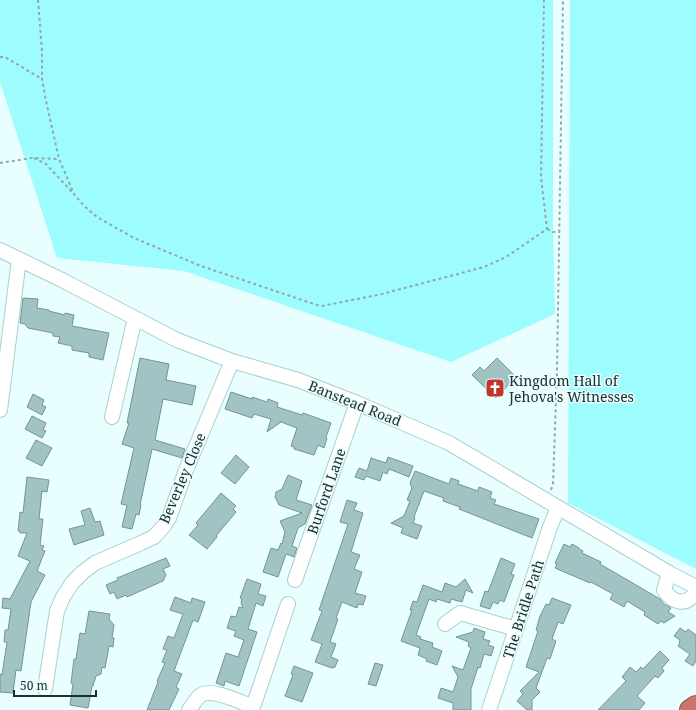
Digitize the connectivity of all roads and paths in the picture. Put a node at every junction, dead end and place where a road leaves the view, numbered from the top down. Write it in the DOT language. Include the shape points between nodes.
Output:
graph roads {
  1 [pos="38,0"];
  2 [pos="544,0"];
  3 [pos="563,0"];
  4 [pos="0,56"];
  5 [pos="42,79"];
  6 [pos="32,158"];
  7 [pos="59,160"];
  8 [pos="0,163"];
  9 [pos="74,194"];
  10 [pos="547,229"];
  11 [pos="560,232"];
  12 [pos="0,250"];
  13 [pos="19,259"];
  14 [pos="135,318"];
  15 [pos="232,361"];
  16 [pos="357,403"];
  17 [pos="0,410"];
  18 [pos="112,417"];
  19 [pos="558,508"];
  20 [pos="671,574"];
  21 [pos="295,580"];
  22 [pos="696,587"];
  23 [pos="696,592"];
  24 [pos="288,604"];
  25 [pos="446,624"];
  26 [pos="516,630"];
  27 [pos="45,689"];
  28 [pos="696,706"];
  29 [pos="252,708"];
  30 [pos="189,710"];
  31 [pos="489,710"];
  32 [pos="690,710"];
  1 -- 5 [label="path"];
  2 -- 10 [label="path" via="541,176"];
  3 -- 11 [label="path"];
  4 -- 5 [label="path"];
  5 -- 7 [label="path"];
  6 -- 7 [label="path"];
  6 -- 8 [label="path"];
  6 -- 9 [label="path" via="46,164"];
  7 -- 9 [label="path"];
  9 -- 10 [label="path" via="97,217 134,238 201,266 322,306 382,294 484,267 506,257"];
  10 -- 11 [label="path"];
  11 -- 19 [label="path" via="553,484 550,492"];
  12 -- 13 [label="street, Banstead Road"];
  13 -- 14 [label="street, Banstead Road"];
  13 -- 17 [label="street"];
  14 -- 15 [label="street, Banstead Road" via="177,340"];
  14 -- 18 [label="street"];
  15 -- 16 [label="street, Banstead Road" via="298,380"];
  15 -- 27 [label="street, Beverley Close" via="186,470 169,518 163,527 154,537 95,563 72,583 63,597 57,611"];
  16 -- 19 [label="street, Banstead Road" via="449,443"];
  16 -- 21 [label="street, Burford Lane"];
  19 -- 20 [label="street, Banstead Road"];
  19 -- 26 [label="street, The Bridle Path"];
  20 -- 22 [label="street, Banstead Road"];
  20 -- 23 [label="street" via="664,590 668,596 683,602"];
  24 -- 29 [label="street"];
  25 -- 26 [label="street" via="460,613"];
  26 -- 31 [label="street, The Bridle Path"];
  28 -- 32 [label="highway"];
  29 -- 30 [label="street" via="213,692 200,696"];
}
